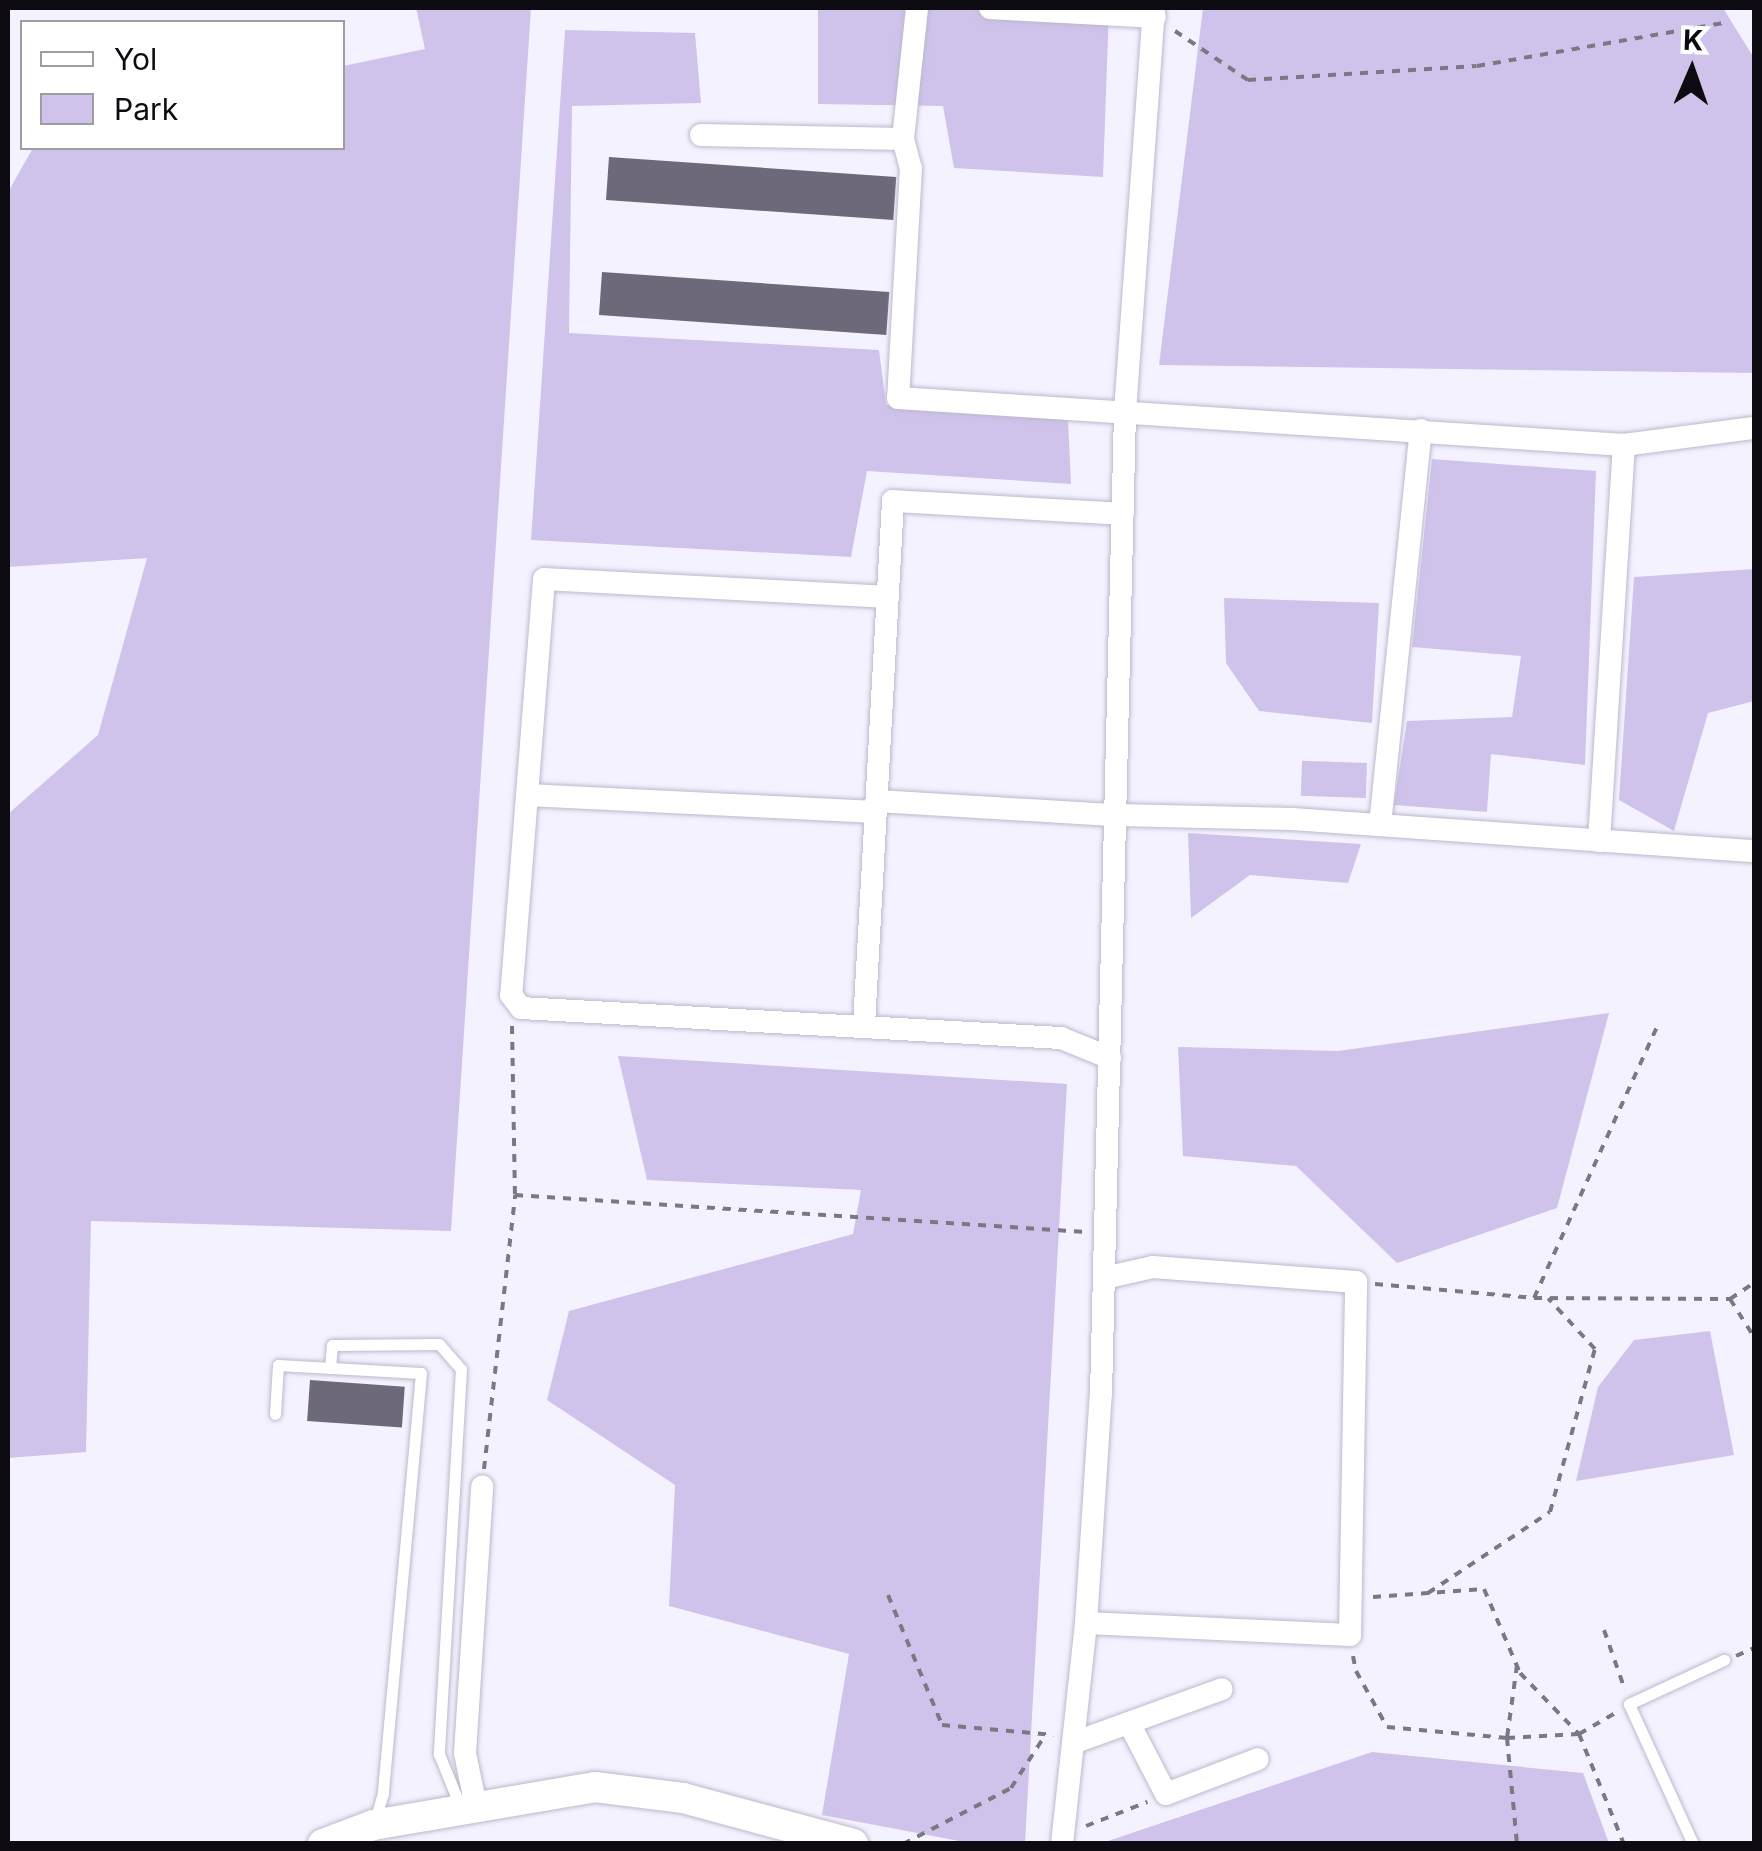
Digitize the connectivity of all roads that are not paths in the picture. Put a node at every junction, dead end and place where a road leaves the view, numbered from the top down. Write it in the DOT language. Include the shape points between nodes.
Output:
graph roads {
  1 [pos="918,8"];
  2 [pos="990,8"];
  3 [pos="1154,12"];
  4 [pos="701,135"];
  5 [pos="903,139"];
  6 [pos="1125,412"];
  7 [pos="1754,428"];
  8 [pos="1421,430"];
  9 [pos="1624,445"];
  10 [pos="1123,514"];
  11 [pos="888,597"];
  12 [pos="527,795"];
  13 [pos="876,806"];
  14 [pos="1116,815"];
  15 [pos="1380,826"];
  16 [pos="1599,842"];
  17 [pos="1754,851"];
  18 [pos="864,1025"];
  19 [pos="1110,1058"];
  20 [pos="1104,1278"];
  21 [pos="330,1368"];
  22 [pos="275,1414"];
  23 [pos="482,1487"];
  24 [pos="1086,1623"];
  25 [pos="1724,1660"];
  26 [pos="1222,1689"];
  27 [pos="1129,1723"];
  28 [pos="1073,1740"];
  29 [pos="1258,1758"];
  30 [pos="469,1808"];
  31 [pos="374,1826"];
  32 [pos="1063,1840"];
  33 [pos="323,1844"];
  34 [pos="853,1844"];
  35 [pos="1693,1844"];
  1 -- 5 [label="street"];
  2 -- 3 [label="street"];
  3 -- 6 [label="street"];
  4 -- 5 [label="street"];
  5 -- 6 [label="street" via="911,168 898,398"];
  6 -- 8 [label="street"];
  6 -- 10 [label="street"];
  7 -- 9 [label="street"];
  8 -- 9 [label="street"];
  8 -- 15 [label="street"];
  9 -- 16 [label="street"];
  10 -- 11 [label="street" via="893,501"];
  10 -- 14 [label="street"];
  11 -- 12 [label="street" via="544,579"];
  11 -- 13 [label="street"];
  12 -- 13 [label="street"];
  12 -- 18 [label="street" via="511,995 521,1008"];
  13 -- 14 [label="street"];
  13 -- 18 [label="street"];
  14 -- 15 [label="street"];
  14 -- 19 [label="street"];
  15 -- 16 [label="street"];
  16 -- 17 [label="street"];
  18 -- 19 [label="street" via="1061,1038"];
  19 -- 20 [label="street"];
  20 -- 24 [label="street"];
  20 -- 24 [label="street" via="1153,1267 1356,1282 1350,1635"];
  21 -- 22 [label="lane" via="278,1365"];
  21 -- 30 [label="lane" via="332,1346 438,1344 461,1369 439,1754"];
  21 -- 31 [label="lane" via="421,1373 384,1793"];
  23 -- 30 [label="street" via="465,1753"];
  24 -- 28 [label="street"];
  25 -- 35 [label="lane" via="1630,1704"];
  26 -- 27 [label="street"];
  27 -- 28 [label="street"];
  27 -- 29 [label="street" via="1166,1794"];
  28 -- 32 [label="street"];
  30 -- 31 [label="street"];
  30 -- 34 [label="street" via="595,1787 684,1798"];
  31 -- 33 [label="street"];
}
